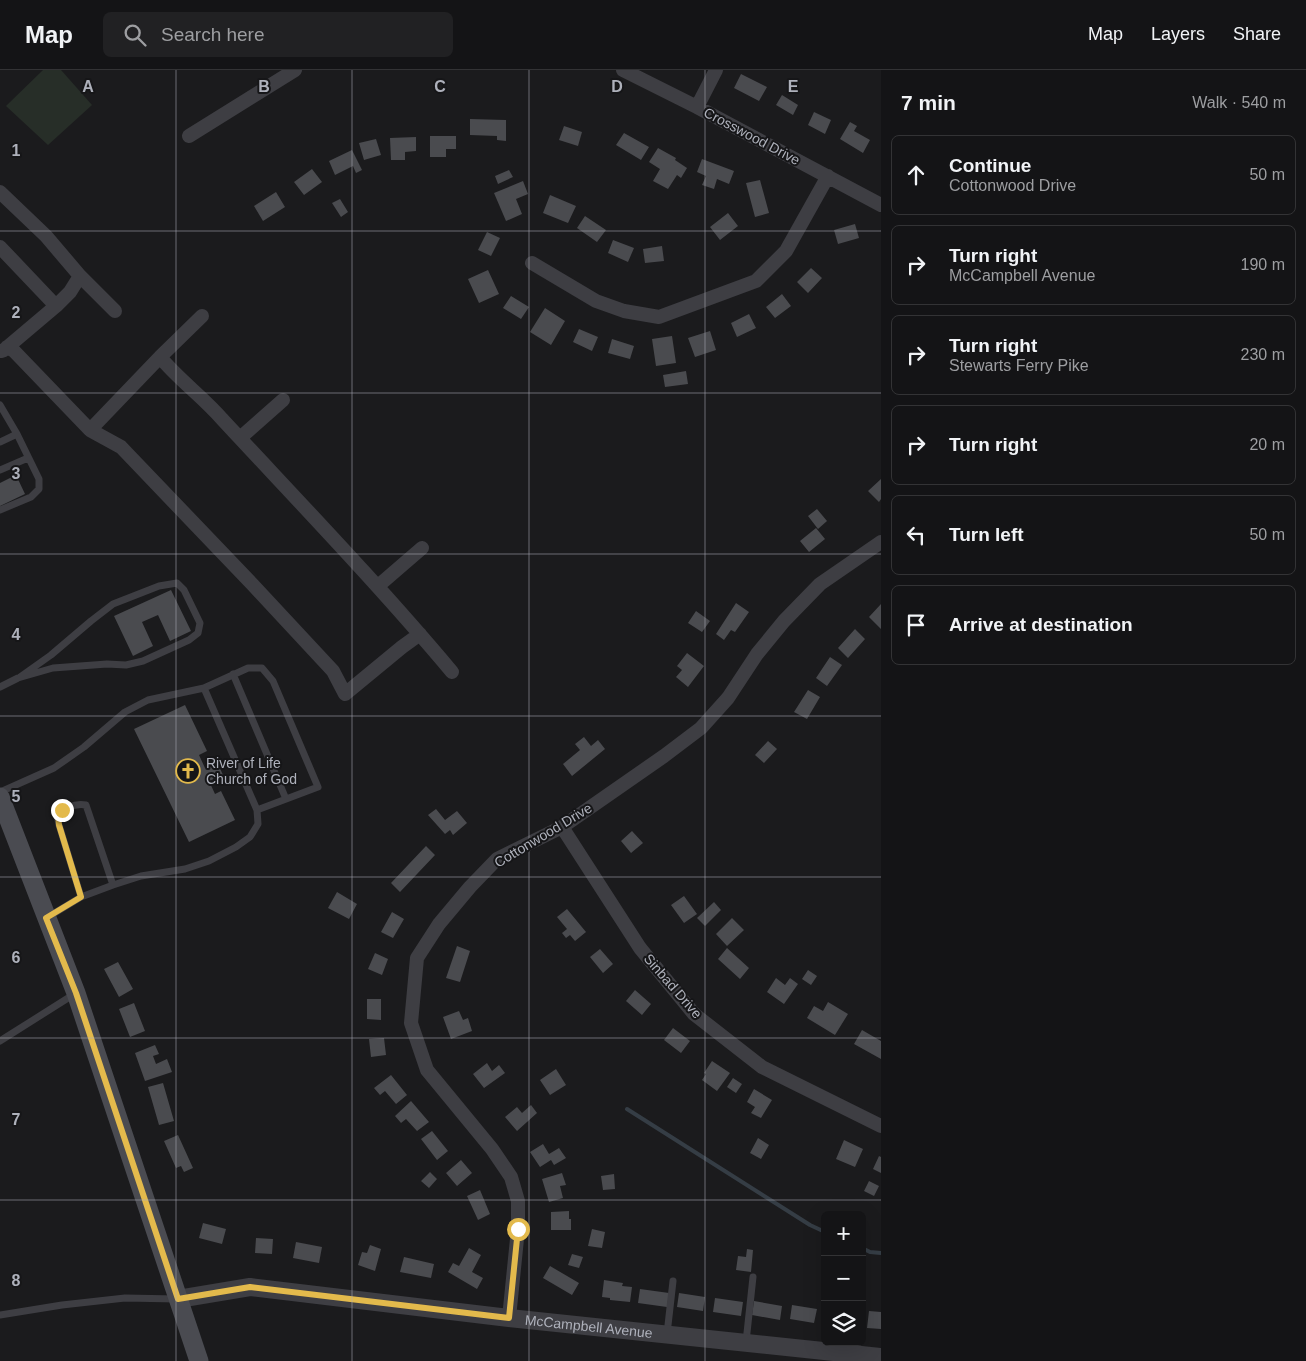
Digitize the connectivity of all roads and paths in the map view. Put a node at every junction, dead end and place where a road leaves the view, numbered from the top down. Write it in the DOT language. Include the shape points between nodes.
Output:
graph roads {
  1 [pos="295,70"];
  2 [pos="623,70"];
  3 [pos="716,70"];
  4 [pos="697,107"];
  5 [pos="189,136"];
  6 [pos="828,176"];
  7 [pos="0,192"];
  8 [pos="881,205"];
  9 [pos="0,247"];
  10 [pos="532,263"];
  11 [pos="80,276"];
  12 [pos="56,306"];
  13 [pos="116,310"];
  14 [pos="202,316"];
  15 [pos="4,349"];
  16 [pos="160,358"];
  17 [pos="283,400"];
  18 [pos="0,405"];
  19 [pos="90,430"];
  20 [pos="17,434"];
  21 [pos="240,438"];
  22 [pos="0,442"];
  23 [pos="28,458"];
  24 [pos="0,470"];
  25 [pos="0,510"];
  26 [pos="881,542"];
  27 [pos="422,548"];
  28 [pos="378,586"];
  29 [pos="420,634"];
  30 [pos="452,672"];
  31 [pos="233,674"];
  32 [pos="20,677"];
  33 [pos="0,687"];
  34 [pos="204,688"];
  35 [pos="0,792"];
  36 [pos="0,798"];
  37 [pos="286,799"];
  38 [pos="257,810"];
  39 [pos="562,827"];
  40 [pos="113,885"];
  41 [pos="81,897"];
  42 [pos="46,918"];
  43 [pos="76,993"];
  44 [pos="0,1041"];
  45 [pos="881,1126"];
  46 [pos="753,1277"];
  47 [pos="673,1281"];
  48 [pos="178,1299"];
  49 [pos="0,1315"];
  50 [pos="509,1318"];
  51 [pos="667,1334"];
  52 [pos="746,1343"];
  53 [pos="881,1357"];
  54 [pos="200,1361"];
  1 -- 5 [label="street"];
  2 -- 4 [label="street, Crosswood Drive"];
  3 -- 4 [label="street"];
  4 -- 6 [label="street, Crosswood Drive"];
  6 -- 8 [label="street, Crosswood Drive"];
  6 -- 10 [label="street" via="786,251 756,281 659,317 624,311 596,301"];
  7 -- 11 [label="street" via="46,236"];
  9 -- 12 [label="street"];
  11 -- 12 [label="street"];
  11 -- 13 [label="street"];
  12 -- 15 [label="street"];
  14 -- 16 [label="street"];
  15 -- 19 [label="street" via="14,351"];
  16 -- 19 [label="street"];
  16 -- 21 [label="street"];
  17 -- 21 [label="street"];
  18 -- 20 [label="lane"];
  19 -- 29 [label="street" via="121,447 333,671 345,694"];
  20 -- 22 [label="lane"];
  20 -- 23 [label="lane"];
  21 -- 28 [label="street"];
  23 -- 24 [label="lane"];
  23 -- 25 [label="lane" via="39,479 39,489 32,497"];
  26 -- 39 [label="street, Cottonwood Drive" via="820,584 784,621 728,698 701,728"];
  27 -- 28 [label="street"];
  28 -- 29 [label="street"];
  29 -- 30 [label="street"];
  31 -- 34 [label="lane"];
  31 -- 37 [label="lane"];
  31 -- 37 [label="lane" via="248,668 262,668 273,681 318,788"];
  32 -- 32 [label="lane" via="53,668 126,665 143,661 189,640 198,633 200,623 177,582 159,586 113,604"];
  32 -- 33 [label="lane"];
  34 -- 35 [label="lane" via="148,700 125,712 54,768"];
  34 -- 38 [label="lane"];
  36 -- 42 [label="main road"];
  37 -- 38 [label="lane"];
  38 -- 40 [label="lane" via="258,824 250,837 236,847 184,869 141,876"];
  39 -- 45 [label="street, Sinbad Drive" via="640,948 694,1014 762,1068"];
  39 -- 50 [label="street, Cottonwood Drive" via="498,860 470,887 438,924 417,958 414,983 411,1023 427,1070 492,1148 510,1177 518,1201"];
  40 -- 41 [label="lane"];
  40 -- 41 [label="lane" via="86,805 79,803 62,810 58,816"];
  41 -- 42 [label="lane"];
  42 -- 43 [label="main road"];
  43 -- 44 [label="lane"];
  43 -- 48 [label="main road"];
  46 -- 52 [label="lane"];
  47 -- 51 [label="lane"];
  48 -- 49 [label="lane" via="124,1298"];
  48 -- 50 [label="street, McCampbell Avenue" via="250,1287"];
  48 -- 54 [label="main road"];
  50 -- 51 [label="street, McCampbell Avenue"];
  51 -- 52 [label="street, McCampbell Avenue"];
  52 -- 53 [label="street, McCampbell Avenue"];
}
